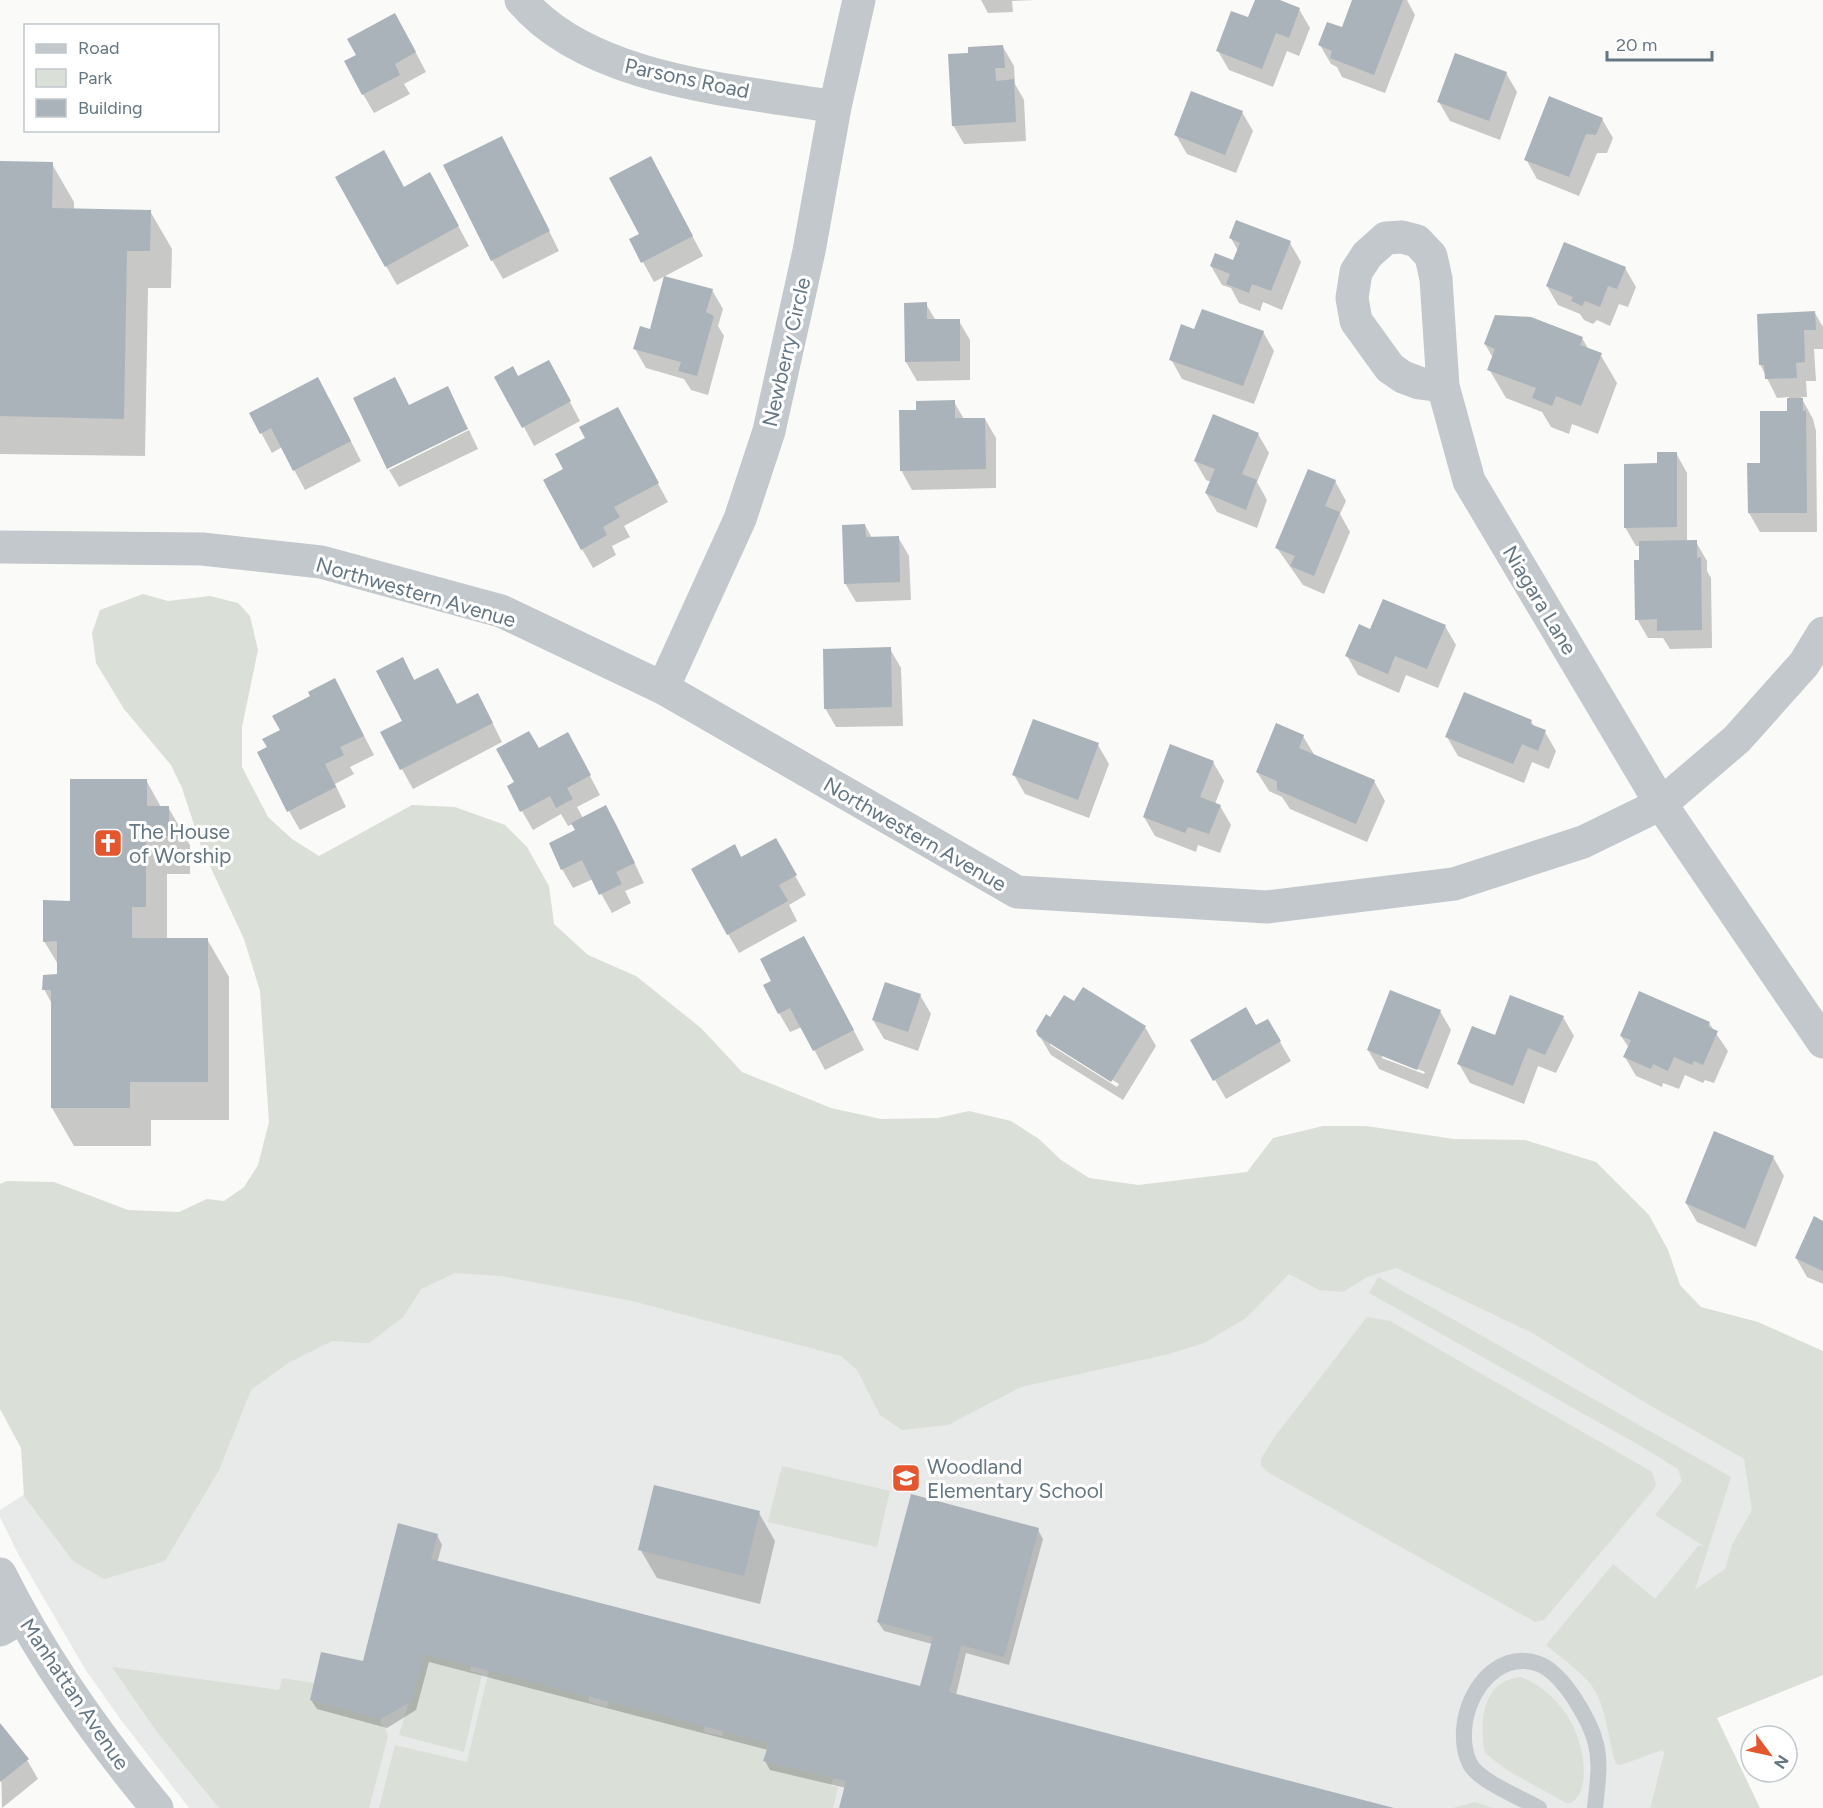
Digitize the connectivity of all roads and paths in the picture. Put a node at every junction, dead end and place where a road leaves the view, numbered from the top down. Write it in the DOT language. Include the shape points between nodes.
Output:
graph roads {
  1 [pos="521,0"];
  2 [pos="859,0"];
  3 [pos="835,107"];
  4 [pos="1443,386"];
  5 [pos="0,547"];
  6 [pos="1823,633"];
  7 [pos="663,688"];
  8 [pos="1661,804"];
  9 [pos="1823,1042"];
  10 [pos="0,1574"];
  11 [pos="11,1624"];
  12 [pos="157,1808"];
  13 [pos="1539,1808"];
  14 [pos="1595,1808"];
  1 -- 3 [label="street, Parsons Road" via="565,37 613,62 650,74"];
  2 -- 3 [label="street, Newberry Circle"];
  3 -- 7 [label="street, Newberry Circle" via="809,251 769,431 740,519"];
  4 -- 8 [label="street, Niagara Lane" via="1470,481"];
  5 -- 7 [label="street, Northwestern Avenue" via="201,549 321,562 501,611"];
  6 -- 8 [label="street, Northwestern Avenue" via="1804,664 1737,739"];
  7 -- 8 [label="street, Northwestern Avenue" via="1017,892 1266,908 1454,884 1583,842"];
  8 -- 9 [label="street, Niagara Lane"];
  10 -- 11 [label="street, Manhattan Avenue"];
  11 -- 12 [label="street, Manhattan Avenue"];
  13 -- 14 [label="lane" via="1486,1779 1470,1765 1464,1745 1464,1719 1475,1689 1497,1666 1520,1661 1540,1664 1563,1684 1583,1712 1596,1744 1599,1774"];
}
